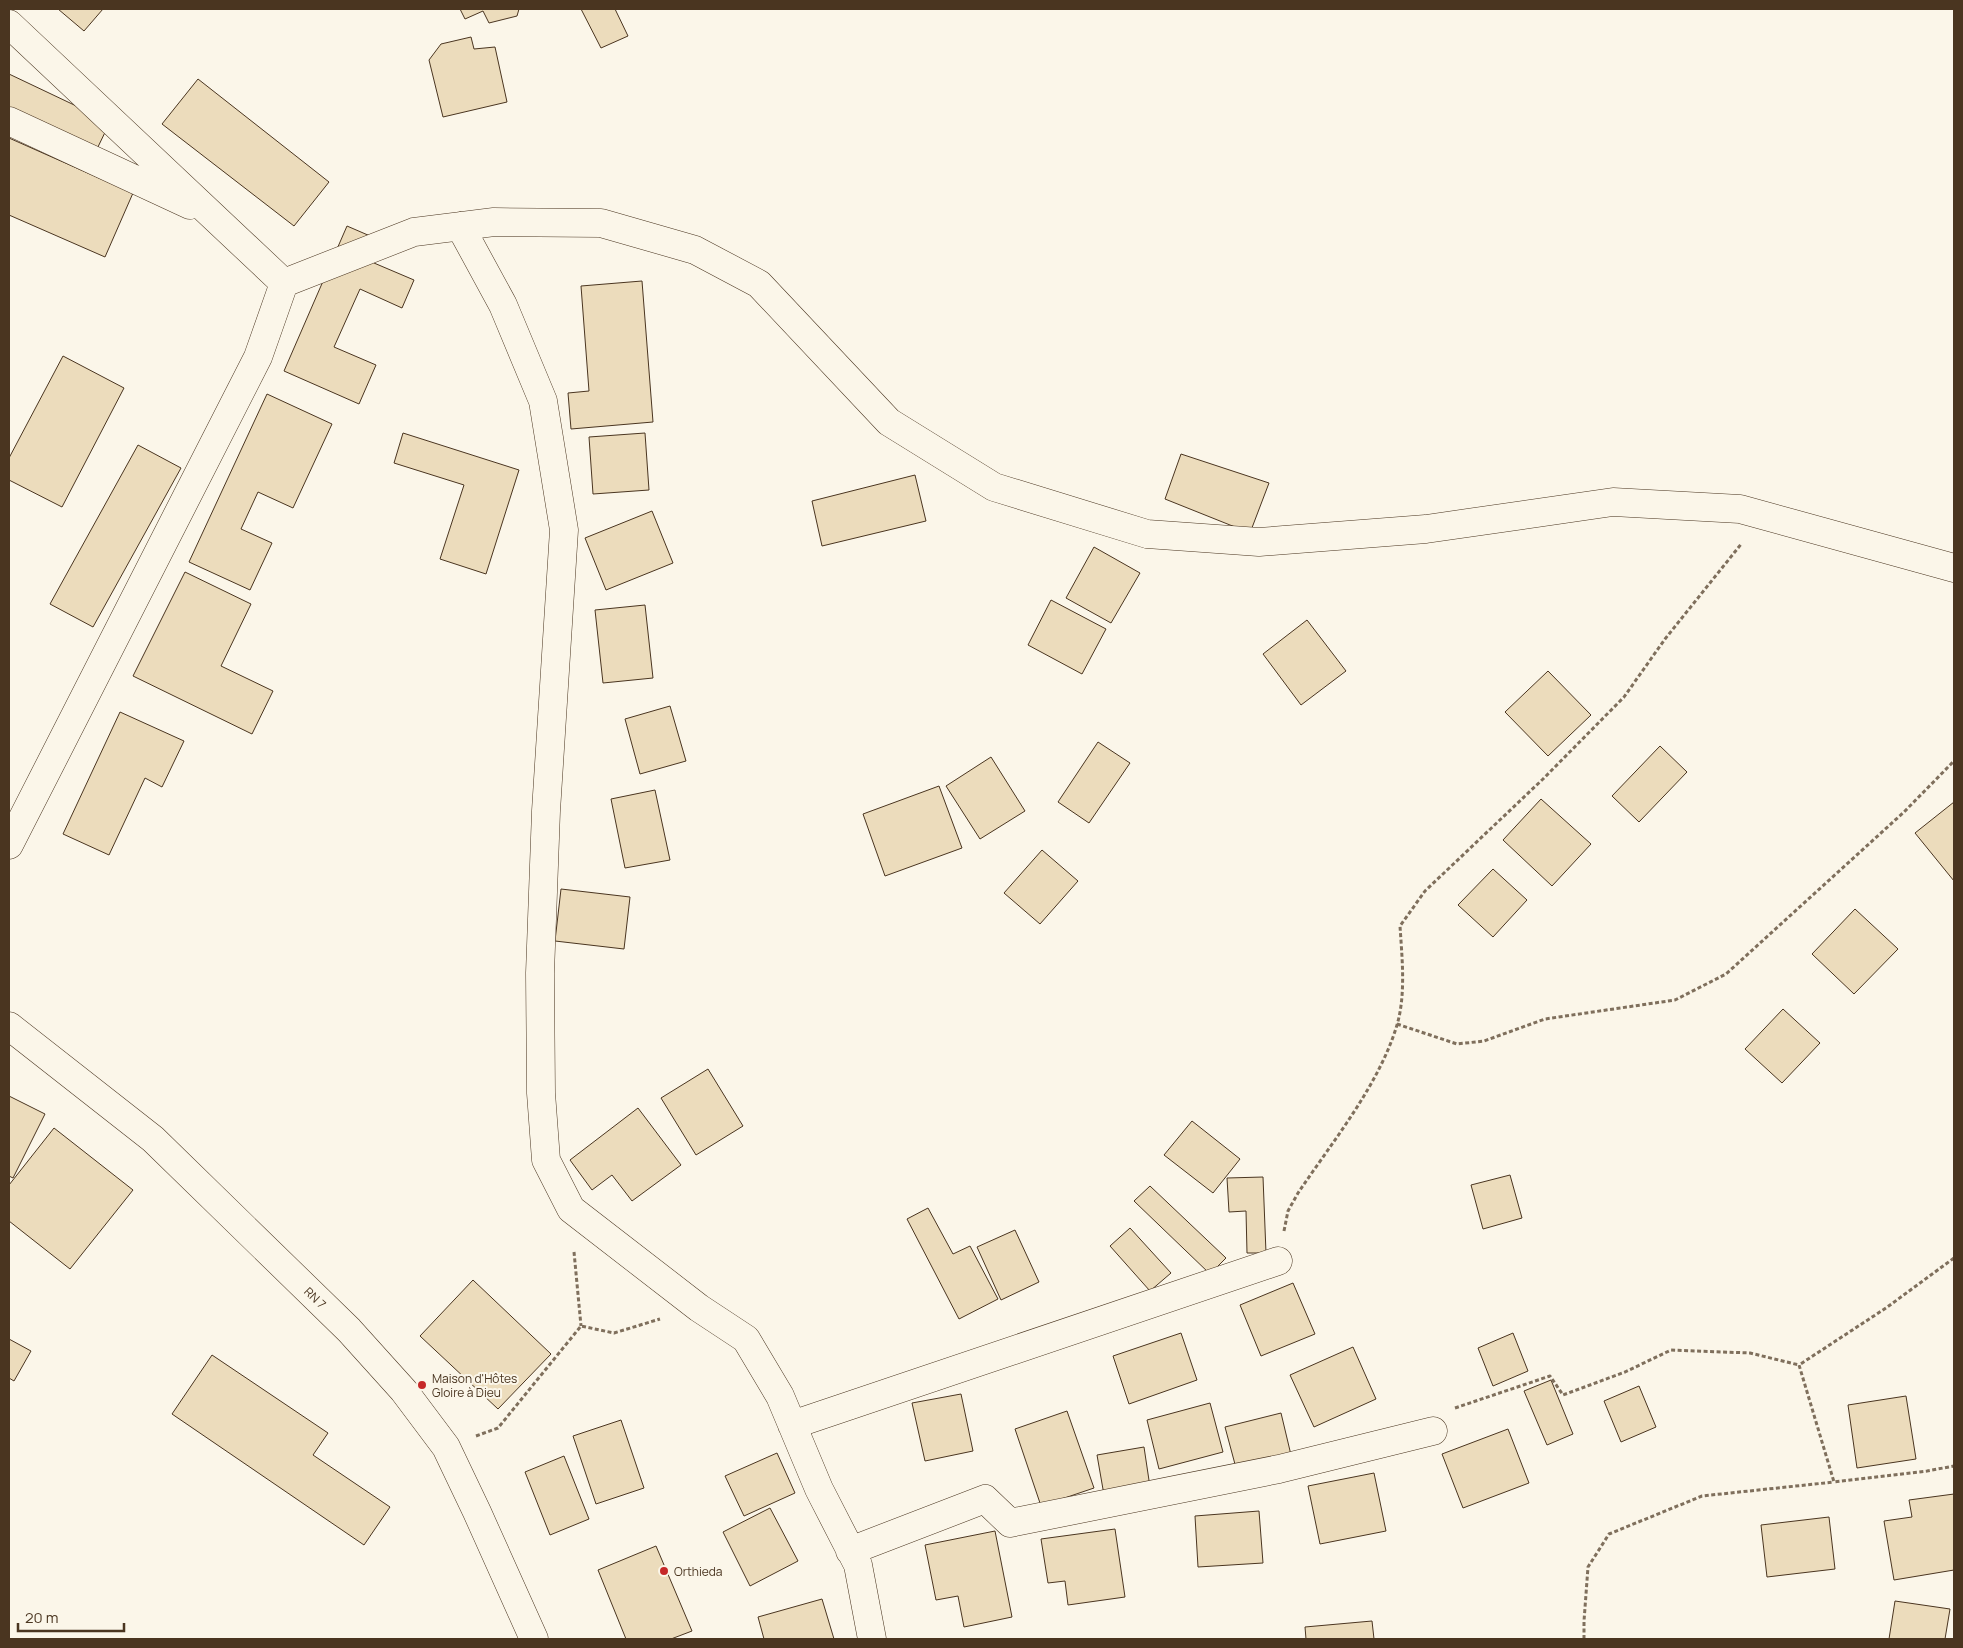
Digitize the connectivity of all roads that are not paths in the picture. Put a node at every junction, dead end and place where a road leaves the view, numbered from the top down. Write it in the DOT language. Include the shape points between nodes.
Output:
graph roads {
  1 [pos="9,24"];
  2 [pos="9,121"];
  3 [pos="212,215"];
  4 [pos="460,226"];
  5 [pos="284,283"];
  6 [pos="1954,568"];
  7 [pos="9,845"];
  8 [pos="9,1026"];
  9 [pos="1278,1260"];
  10 [pos="792,1425"];
  11 [pos="1433,1431"];
  12 [pos="850,1551"];
  13 [pos="534,1639"];
  14 [pos="872,1639"];
  1 -- 3 [label="street"];
  2 -- 3 [label="street"];
  3 -- 5 [label="street"];
  4 -- 5 [label="street" via="414,232"];
  4 -- 6 [label="street" via="494,222 601,223 694,250 759,284 889,422 994,487 1147,534 1259,542 1426,529 1613,502 1740,509"];
  4 -- 10 [label="street" via="504,305 543,401 564,530 546,811 540,973 541,1093 546,1160 571,1209 699,1308 746,1339 780,1396"];
  5 -- 7 [label="street" via="258,357"];
  8 -- 13 [label="street, RN 7 / RN 7" via="153,1139 349,1330 398,1385 446,1447"];
  9 -- 10 [label="street"];
  10 -- 12 [label="street"];
  11 -- 12 [label="street" via="1279,1469 1010,1523 985,1498"];
  12 -- 14 [label="street" via="858,1565"];
}
